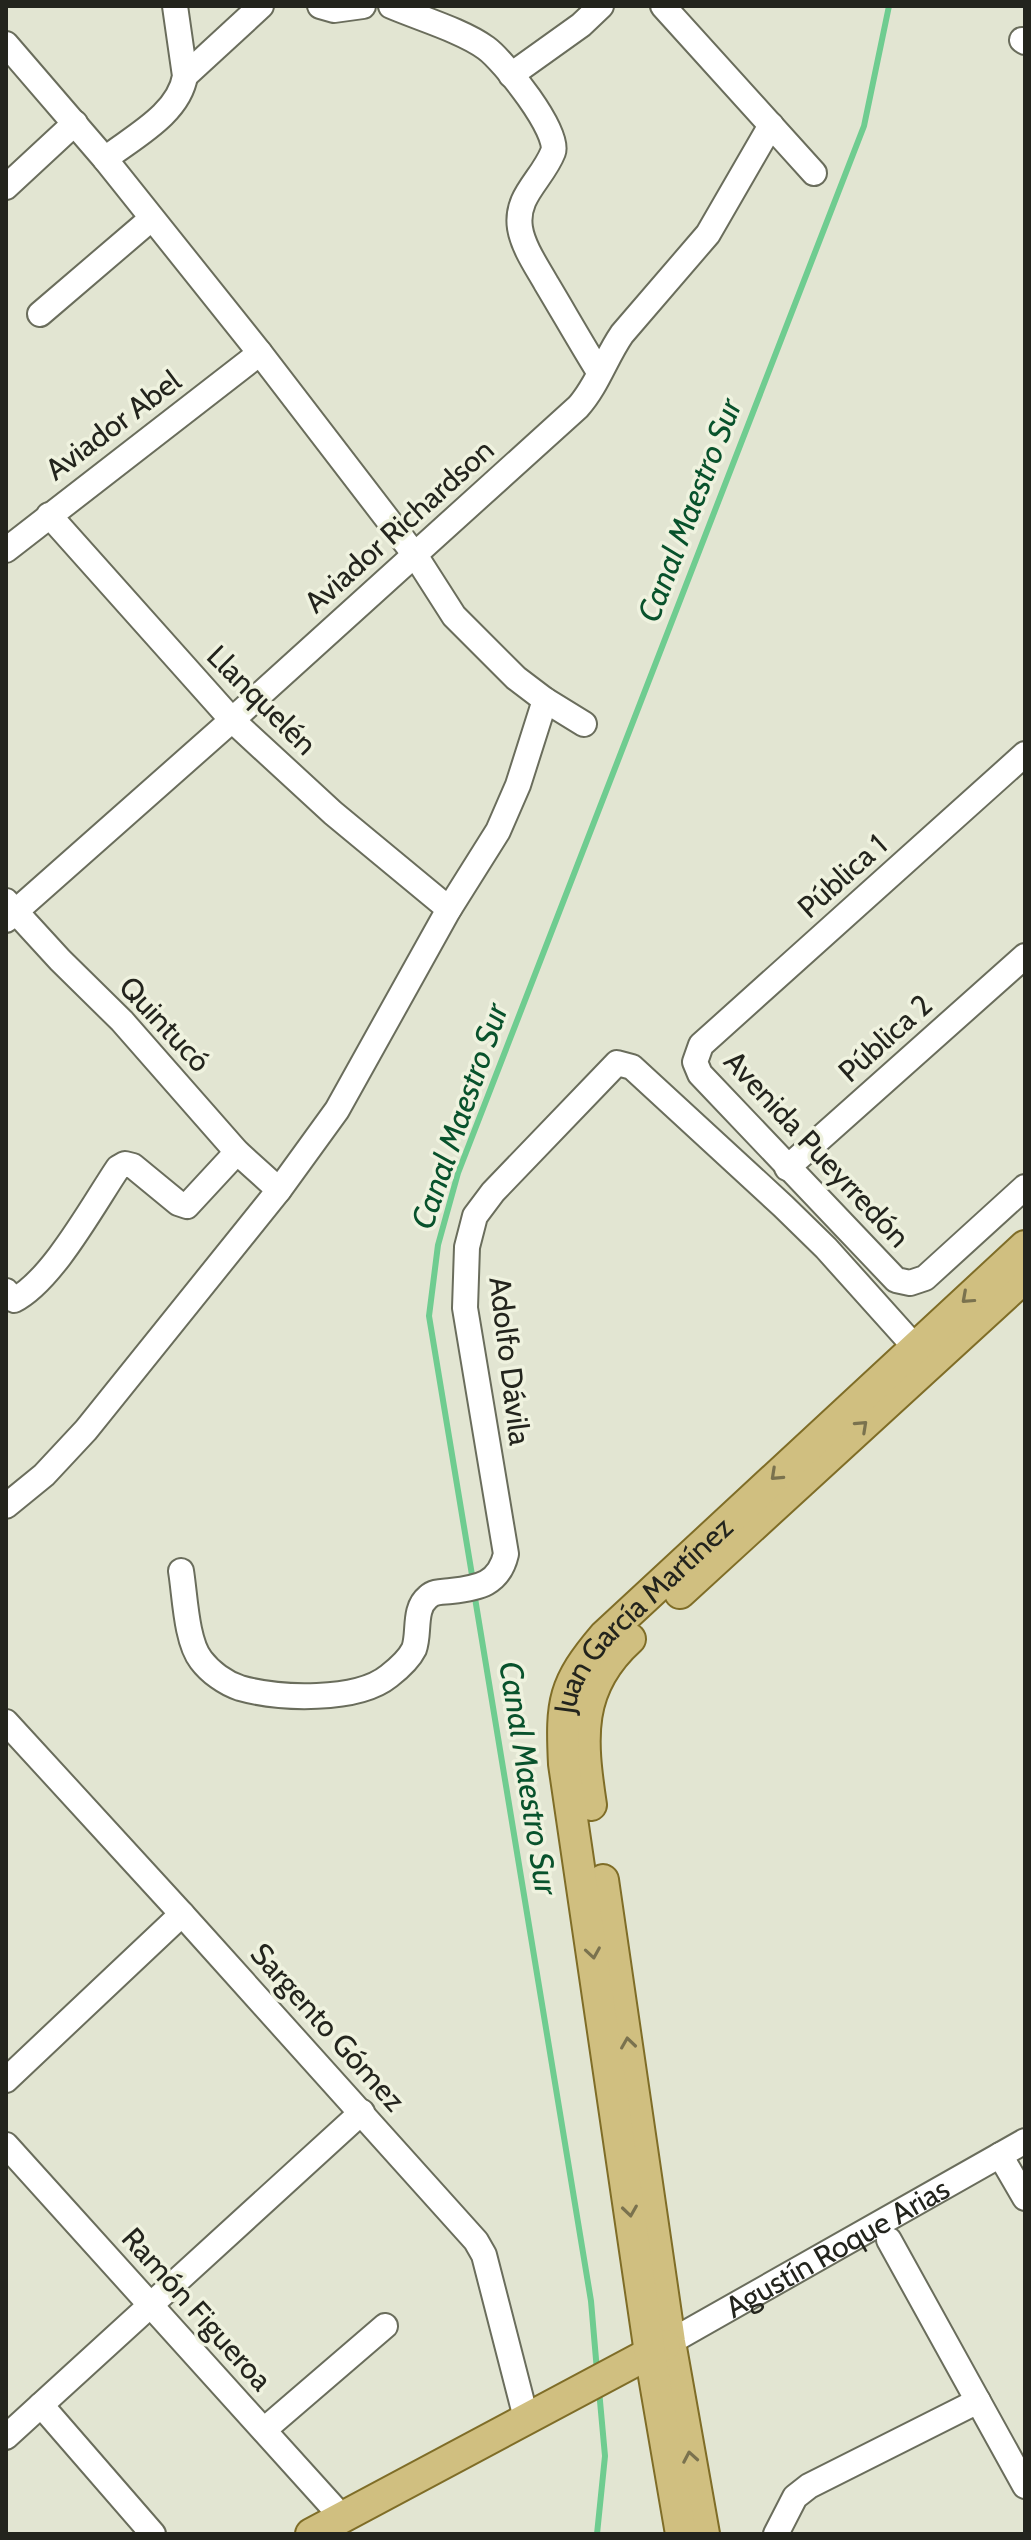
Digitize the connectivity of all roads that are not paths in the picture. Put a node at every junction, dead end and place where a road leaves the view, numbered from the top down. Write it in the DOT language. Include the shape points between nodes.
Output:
graph roads {
  1 [pos="175,6"];
  2 [pos="261,6"];
  3 [pos="320,6"];
  4 [pos="363,6"];
  5 [pos="391,6"];
  6 [pos="601,6"];
  7 [pos="663,6"];
  8 [pos="6,44"];
  9 [pos="511,75"];
  10 [pos="185,76"];
  11 [pos="75,123"];
  12 [pos="771,125"];
  13 [pos="105,159"];
  14 [pos="814,173"];
  15 [pos="6,187"];
  16 [pos="151,219"];
  17 [pos="40,314"];
  18 [pos="260,353"];
  19 [pos="599,372"];
  20 [pos="49,515"];
  21 [pos="6,550"];
  22 [pos="415,555"];
  23 [pos="545,700"];
  24 [pos="232,720"];
  25 [pos="584,724"];
  26 [pos="1025,754"];
  27 [pos="449,909"];
  28 [pos="9,911"];
  29 [pos="1025,956"];
  30 [pos="701,1045"];
  31 [pos="237,1152"];
  32 [pos="787,1168"];
  33 [pos="1025,1187"];
  34 [pos="279,1190"];
  35 [pos="1025,1246"];
  36 [pos="1025,1277"];
  37 [pos="10,1296"];
  38 [pos="914,1346"];
  39 [pos="6,1506"];
  40 [pos="181,1571"];
  41 [pos="6,1722"];
  42 [pos="182,1914"];
  43 [pos="6,2080"];
  44 [pos="362,2112"];
  45 [pos="1025,2141"];
  46 [pos="6,2145"];
  47 [pos="1000,2155"];
  48 [pos="1025,2198"];
  49 [pos="889,2240"];
  50 [pos="149,2304"];
  51 [pos="385,2326"];
  52 [pos="660,2347"];
  53 [pos="978,2401"];
  54 [pos="41,2405"];
  55 [pos="526,2418"];
  56 [pos="264,2430"];
  57 [pos="6,2437"];
  58 [pos="1025,2486"];
  59 [pos="341,2516"];
  60 [pos="153,2534"];
  61 [pos="311,2534"];
  62 [pos="681,2534"];
  63 [pos="704,2534"];
  64 [pos="776,2534"];
  1 -- 10 [label="street"];
  2 -- 10 [label="street"];
  3 -- 4 [label="street"];
  5 -- 9 [label="street" via="487,49"];
  6 -- 9 [label="street"];
  7 -- 12 [label="street"];
  8 -- 11 [label="street"];
  9 -- 19 [label="street" via="554,139 554,151 524,197 520,231"];
  10 -- 13 [label="street" via="168,110"];
  11 -- 13 [label="street"];
  11 -- 15 [label="street"];
  12 -- 14 [label="street"];
  12 -- 19 [label="street, Aviador Richardson" via="708,234 622,334"];
  13 -- 16 [label="street"];
  16 -- 17 [label="street"];
  16 -- 18 [label="street"];
  18 -- 20 [label="street, Aviador Abel"];
  18 -- 22 [label="street"];
  19 -- 22 [label="street, Aviador Richardson" via="578,407"];
  20 -- 21 [label="street, Aviador Abel"];
  20 -- 24 [label="street, Llanquelén"];
  22 -- 23 [label="street" via="454,616"];
  22 -- 24 [label="street, Aviador Richardson"];
  23 -- 25 [label="street"];
  23 -- 27 [label="street" via="510,807"];
  24 -- 27 [label="street, Llanquelén"];
  24 -- 28 [label="street, Aviador Richardson"];
  26 -- 30 [label="street, Pública 1"];
  27 -- 34 [label="street" via="356,1080"];
  28 -- 31 [label="street, Quintucó" via="122,1021"];
  29 -- 32 [label="street, Pública 2"];
  30 -- 32 [label="street, Avenida Pueyrredón" via="695,1062 700,1074"];
  31 -- 34 [label="street, Quintucó"];
  31 -- 37 [label="street" via="187,1206 133,1166 118,1168 49,1270 24,1295"];
  32 -- 33 [label="street, Avenida Pueyrredón" via="889,1274 910,1283 932,1272"];
  34 -- 39 [label="street" via="71,1448"];
  35 -- 38 [label="main road, Juan García Martínez, one-way"];
  52 -- 36 [label="main road, Juan García Martínez, one-way" via="585,1767 590,1696 621,1647"];
  38 -- 40 [label="street, Adolfo Dávila" via="783,1206 632,1067 617,1063 493,1192 475,1216 467,1247 465,1308 506,1554 502,1570 493,1580 434,1592 425,1599 414,1648 388,1678 357,1691 291,1695 240,1687 218,1677 199,1659 191,1640"];
  38 -- 52 [label="main road, Juan García Martínez, one-way" via="604,1636 567,1690 564,1764"];
  41 -- 42 [label="street, Sargento Gómez"];
  42 -- 43 [label="street"];
  42 -- 44 [label="street, Sargento Gómez"];
  44 -- 50 [label="street"];
  44 -- 55 [label="street, Sargento Gómez" via="484,2255"];
  45 -- 47 [label="street, Agustín Roque Arias"];
  46 -- 50 [label="street, Ramón Figueroa"];
  47 -- 48 [label="street"];
  47 -- 52 [label="street, Agustín Roque Arias"];
  49 -- 53 [label="street"];
  50 -- 54 [label="street"];
  50 -- 56 [label="street, Ramón Figueroa"];
  51 -- 56 [label="street"];
  52 -- 55 [label="main road"];
  52 -- 62 [label="main road"];
  63 -- 52 [label="main road, one-way"];
  53 -- 58 [label="street"];
  53 -- 64 [label="street" via="809,2486 795,2497"];
  54 -- 57 [label="street"];
  54 -- 60 [label="street"];
  55 -- 59 [label="main road"];
  56 -- 59 [label="street, Ramón Figueroa"];
  59 -- 61 [label="main road"];
}
